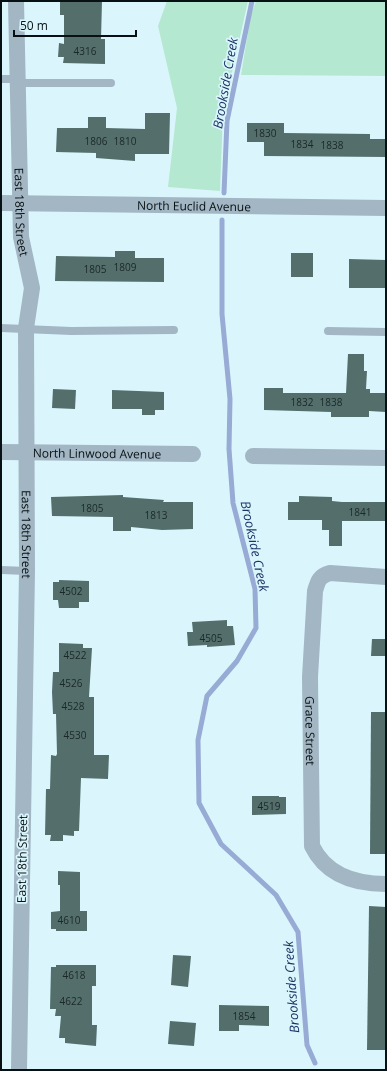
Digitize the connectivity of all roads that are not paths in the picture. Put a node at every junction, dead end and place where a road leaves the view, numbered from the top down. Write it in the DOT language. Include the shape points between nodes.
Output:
graph roads {
  1 [pos="16,1"];
  2 [pos="1,79"];
  3 [pos="17,81"];
  4 [pos="111,83"];
  5 [pos="1,203"];
  6 [pos="20,203"];
  7 [pos="386,208"];
  8 [pos="1,328"];
  9 [pos="26,328"];
  10 [pos="174,330"];
  11 [pos="328,331"];
  12 [pos="386,332"];
  13 [pos="1,452"];
  14 [pos="25,452"];
  15 [pos="193,454"];
  16 [pos="253,456"];
  17 [pos="386,458"];
  18 [pos="1,570"];
  19 [pos="27,571"];
  20 [pos="386,577"];
  21 [pos="386,884"];
  22 [pos="19,1070"];
  1 -- 3 [label="street, East 18th Street"];
  2 -- 3 [label="lane"];
  3 -- 4 [label="lane"];
  3 -- 6 [label="street, East 18th Street"];
  5 -- 6 [label="street, North Euclid Avenue"];
  6 -- 7 [label="street, North Euclid Avenue"];
  6 -- 9 [label="street, East 18th Street" via="21,237 32,288"];
  8 -- 9 [label="lane"];
  9 -- 10 [label="lane" via="71,331"];
  9 -- 14 [label="street, East 18th Street"];
  11 -- 12 [label="lane"];
  13 -- 14 [label="street, North Linwood Avenue"];
  14 -- 15 [label="street, North Linwood Avenue"];
  14 -- 19 [label="street, East 18th Street"];
  16 -- 17 [label="street"];
  18 -- 19 [label="lane"];
  19 -- 22 [label="street, East 18th Street"];
  20 -- 21 [label="street, Grace Street" via="330,573 322,575 315,591 310,677 312,846 326,866 341,876 358,882"];
}
